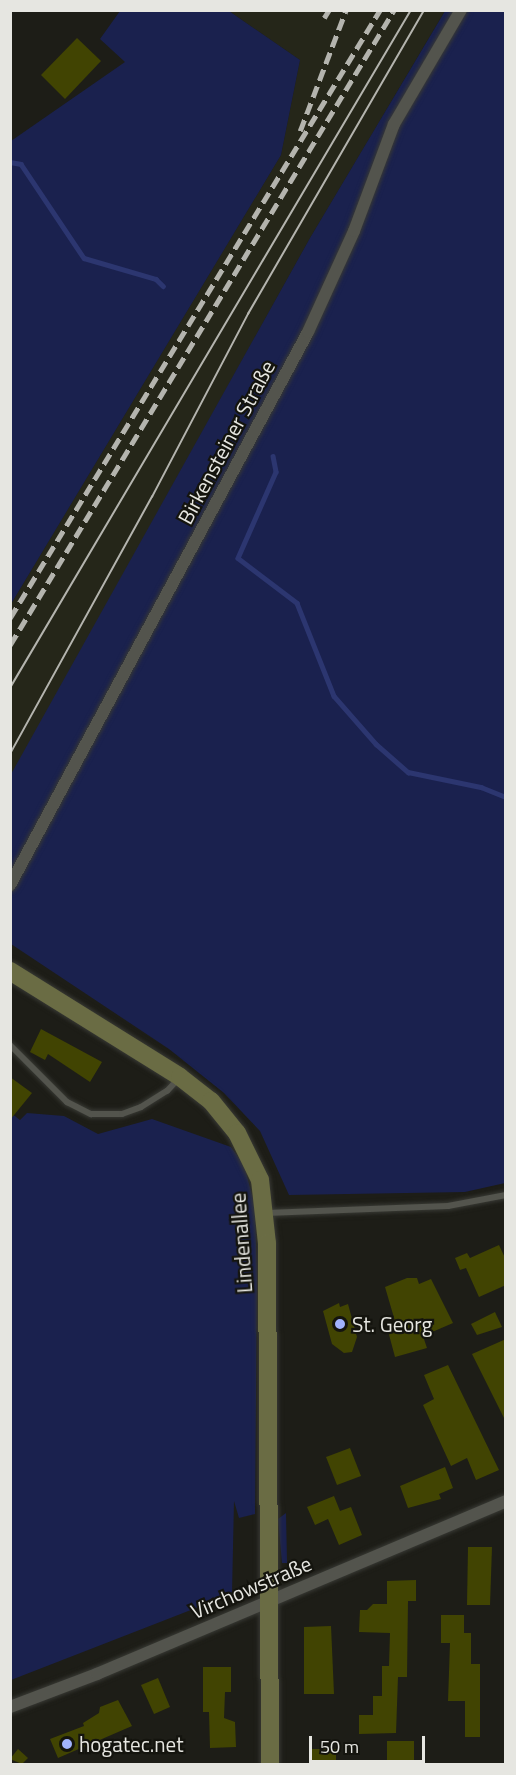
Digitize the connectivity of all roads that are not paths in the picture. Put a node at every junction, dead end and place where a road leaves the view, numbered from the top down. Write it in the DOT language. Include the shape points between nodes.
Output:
graph roads {
  1 [pos="461,10"];
  2 [pos="10,885"];
  3 [pos="10,971"];
  4 [pos="10,1045"];
  5 [pos="180,1077"];
  6 [pos="506,1196"];
  7 [pos="265,1213"];
  8 [pos="506,1502"];
  9 [pos="270,1599"];
  10 [pos="10,1707"];
  11 [pos="270,1764"];
  1 -- 2 [label="street, Birkensteiner Straße" via="394,124 354,231 308,332"];
  3 -- 5 [label="street, Lindenallee"];
  4 -- 5 [label="lane" via="67,1102 91,1113 122,1114 141,1107 167,1091"];
  5 -- 7 [label="street, Lindenallee" via="211,1101 237,1134 254,1164"];
  6 -- 7 [label="lane" via="448,1206"];
  7 -- 9 [label="street, Lindenallee"];
  8 -- 9 [label="street, Virchowstraße"];
  9 -- 10 [label="street, Virchowstraße" via="98,1674"];
  9 -- 11 [label="street, Lindenallee"];
}
